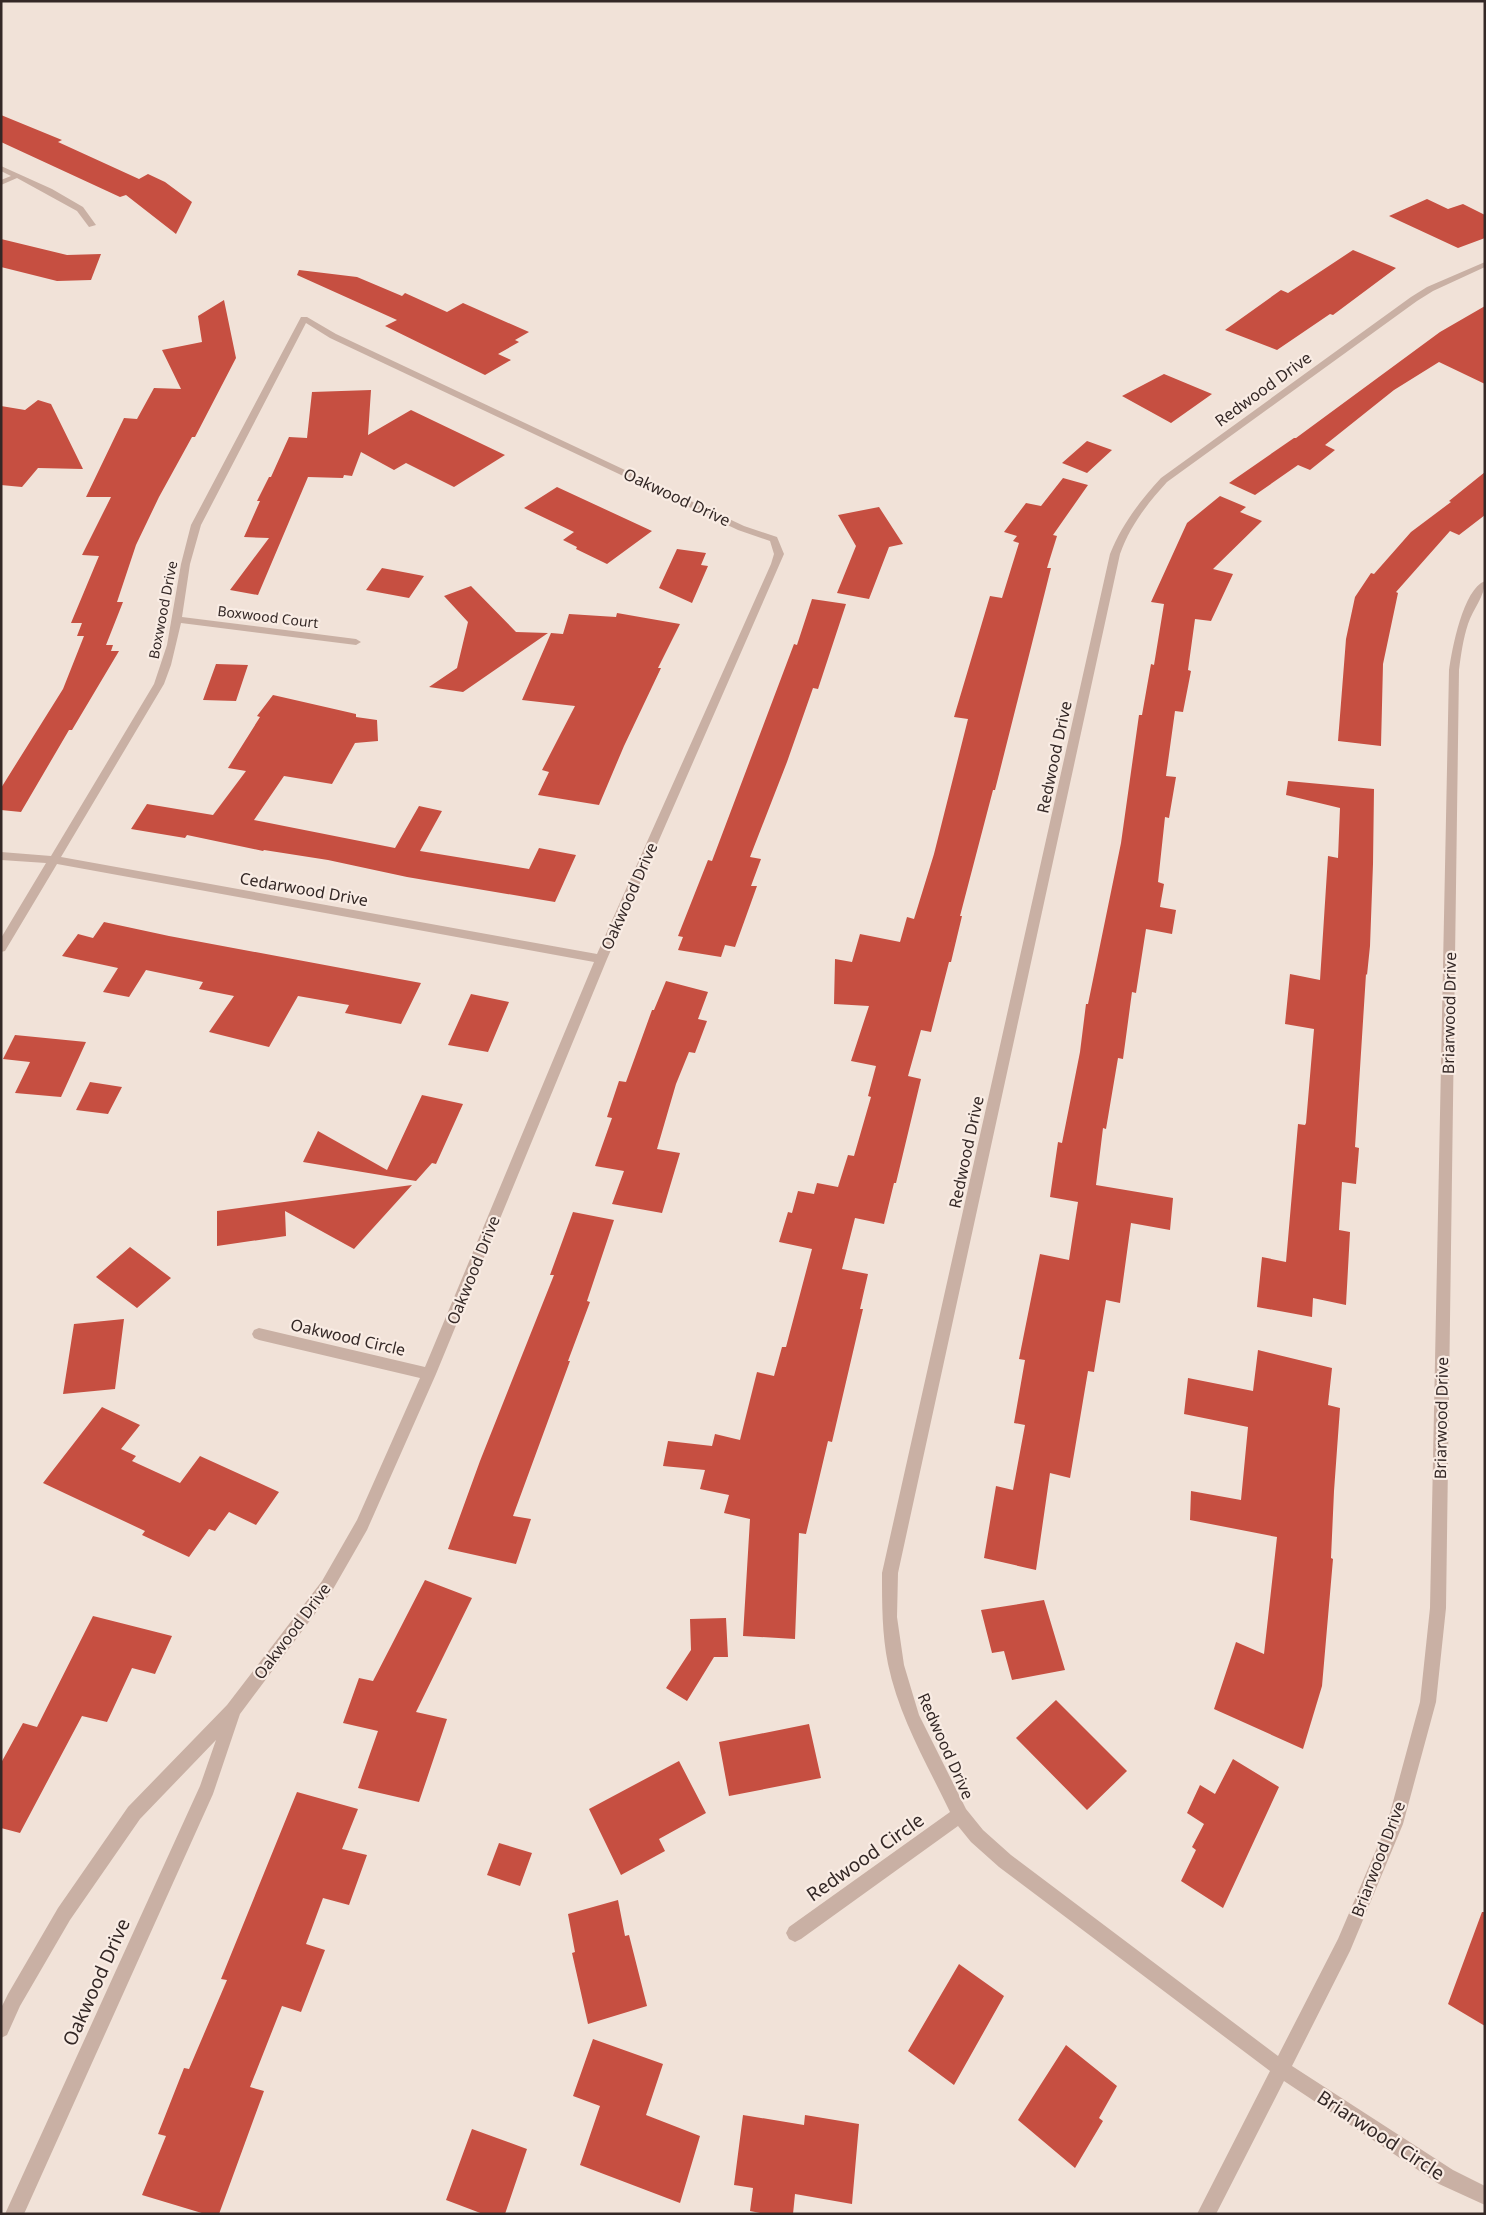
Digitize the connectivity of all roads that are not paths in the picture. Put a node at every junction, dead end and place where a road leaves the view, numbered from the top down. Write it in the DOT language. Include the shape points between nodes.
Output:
graph roads {
  1 [pos="1,168"];
  2 [pos="16,176"];
  3 [pos="1,183"];
  4 [pos="92,225"];
  5 [pos="1485,264"];
  6 [pos="304,319"];
  7 [pos="1485,584"];
  8 [pos="177,619"];
  9 [pos="356,642"];
  10 [pos="1,856"];
  11 [pos="54,860"];
  12 [pos="1,948"];
  13 [pos="601,959"];
  14 [pos="259,1334"];
  15 [pos="429,1374"];
  16 [pos="233,1710"];
  17 [pos="960,1815"];
  18 [pos="795,1933"];
  19 [pos="1,2029"];
  20 [pos="1281,2069"];
  21 [pos="1485,2196"];
  22 [pos="1208,2213"];
  23 [pos="14,2214"];
  1 -- 2 [label="street"];
  2 -- 3 [label="street"];
  2 -- 4 [label="street" via="80,209"];
  5 -- 17 [label="street, Redwood Drive" via="1414,299 1164,480 1121,535 890,1573 889,1617 896,1665 912,1716"];
  6 -- 8 [label="street, Boxwood Drive" via="204,505 188,551"];
  6 -- 13 [label="street, Oakwood Drive" via="332,336 741,528 774,539 779,554 776,564"];
  7 -- 20 [label="street, Briarwood Drive" via="1473,598 1460,631 1454,670 1438,1608 1428,1702 1395,1824 1344,1944"];
  8 -- 9 [label="street, Boxwood Court"];
  8 -- 11 [label="street, Boxwood Drive" via="168,665 159,684"];
  10 -- 11 [label="street, Cedarwood Drive"];
  11 -- 12 [label="street, Boxwood Drive"];
  11 -- 13 [label="street, Cedarwood Drive"];
  13 -- 15 [label="street, Oakwood Drive"];
  14 -- 15 [label="street, Oakwood Circle"];
  15 -- 16 [label="street, Oakwood Drive" via="362,1525 331,1578"];
  16 -- 19 [label="street, Oakwood Drive" via="134,1813 64,1914 14,2000"];
  16 -- 23 [label="street, Oakwood Drive" via="207,1788"];
  17 -- 18 [label="street, Redwood Circle"];
  17 -- 20 [label="street, Redwood Drive" via="977,1836 1006,1861"];
  20 -- 21 [label="street, Briarwood Circle" via="1446,2177"];
  20 -- 22 [label="street, Briarwood Drive"];
}
